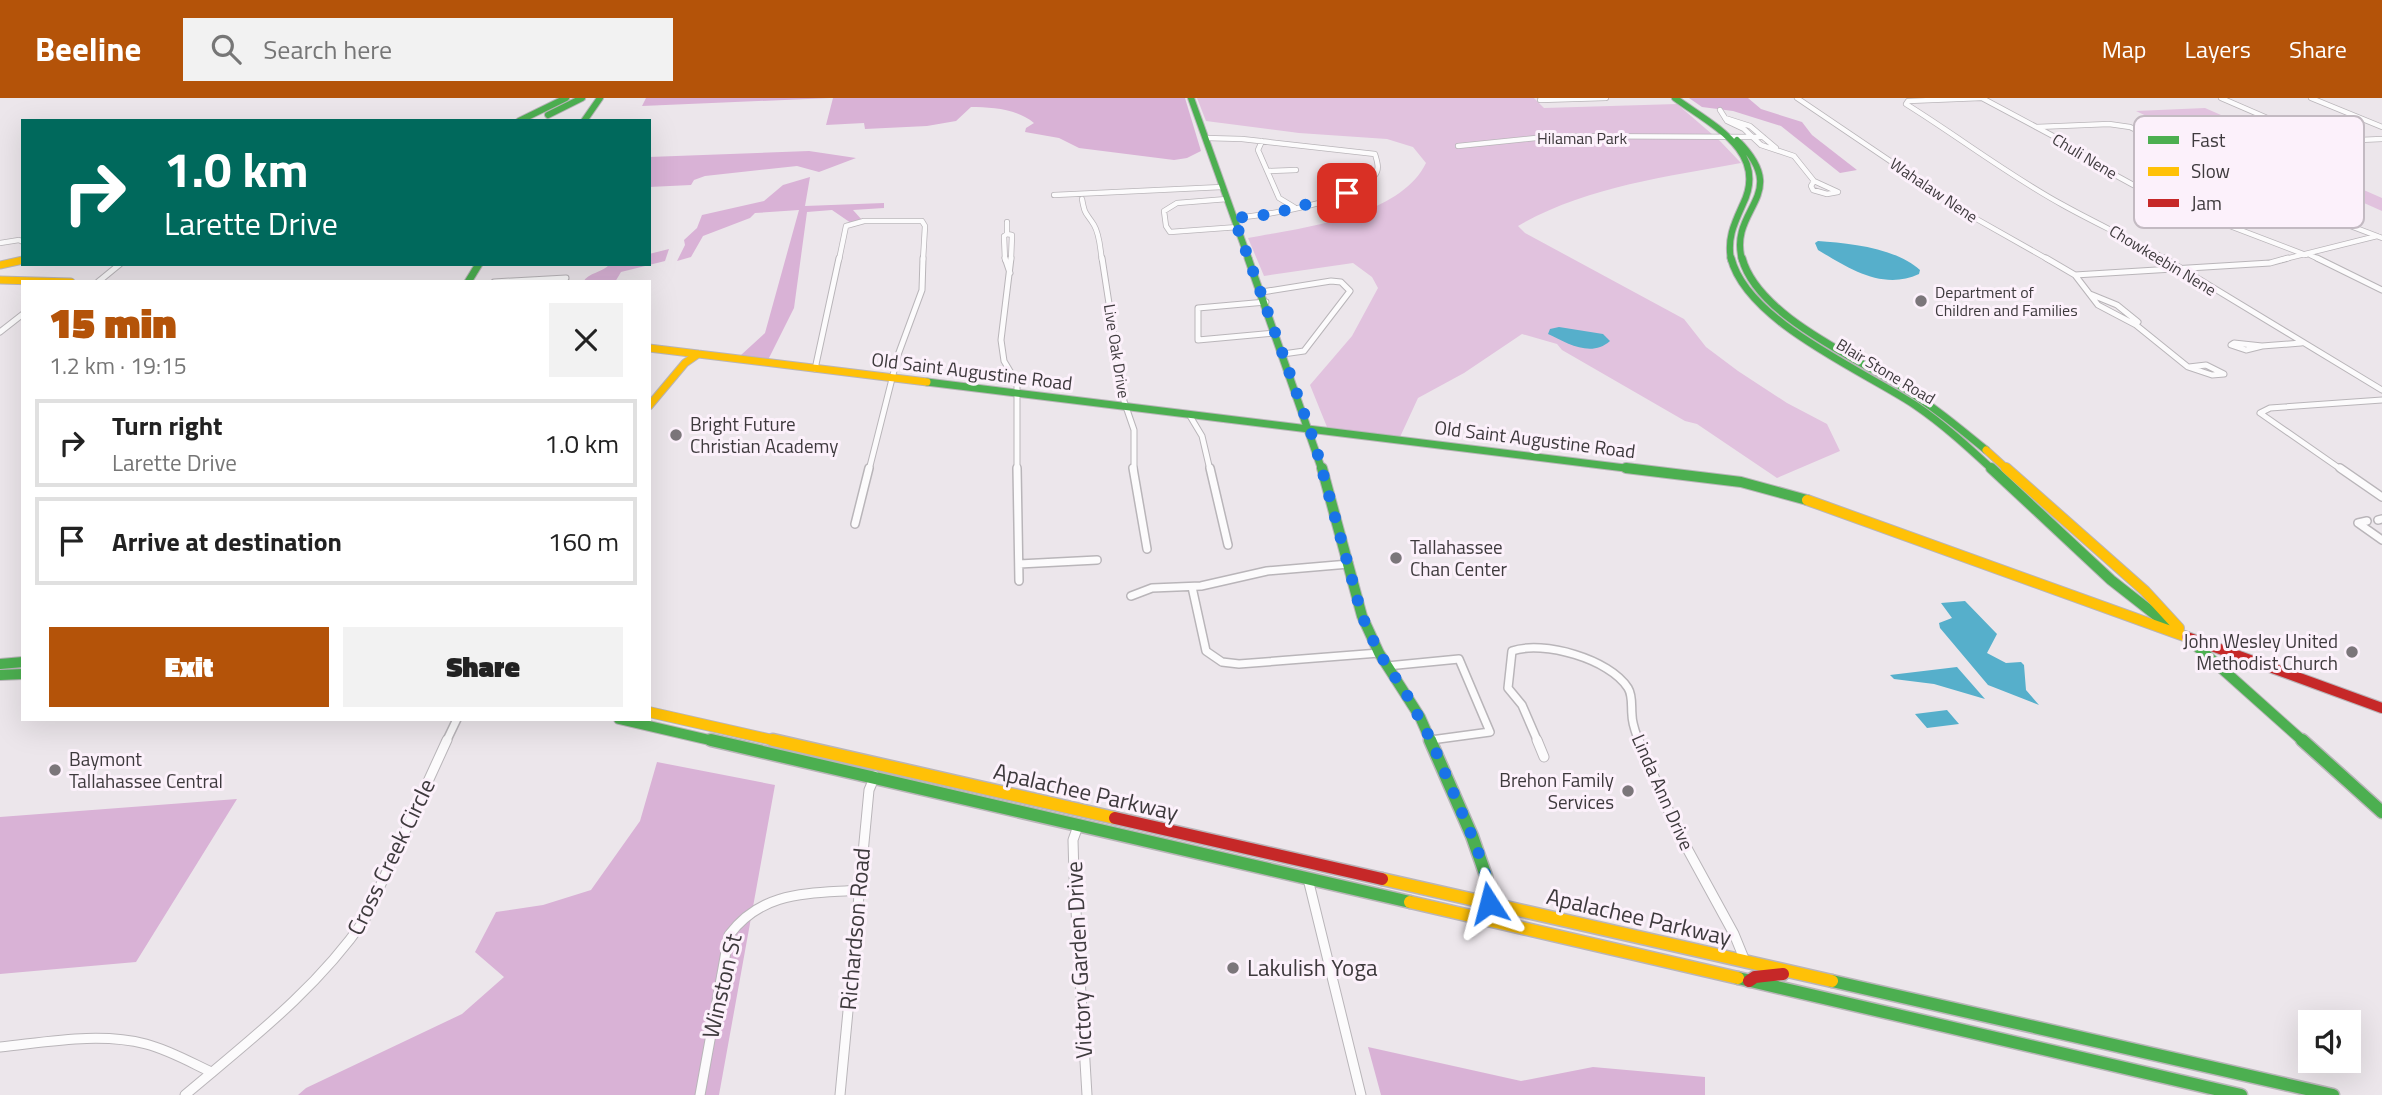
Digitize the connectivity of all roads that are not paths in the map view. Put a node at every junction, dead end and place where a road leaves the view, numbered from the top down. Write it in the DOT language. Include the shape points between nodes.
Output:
graph roads {
  1 [pos="566,98"];
  2 [pos="582,98"];
  3 [pos="600,98"];
  4 [pos="1191,98"];
  5 [pos="1606,98"];
  6 [pos="1675,98"];
  7 [pos="1684,98"];
  8 [pos="1797,98"];
  9 [pos="1981,98"];
  10 [pos="2221,98"];
  11 [pos="2311,98"];
  12 [pos="1540,100"];
  13 [pos="1720,110"];
  14 [pos="2262,116"];
  15 [pos="2355,116"];
  16 [pos="1725,118"];
  17 [pos="523,119"];
  18 [pos="540,119"];
  19 [pos="585,119"];
  20 [pos="2364,120"];
  21 [pos="2036,127"];
  22 [pos="2382,127"];
  23 [pos="2134,129"];
  24 [pos="1754,134"];
  25 [pos="1727,136"];
  26 [pos="1206,138"];
  27 [pos="2382,139"];
  28 [pos="2364,140"];
  29 [pos="1262,141"];
  30 [pos="1458,146"];
  31 [pos="1776,149"];
  32 [pos="1296,170"];
  33 [pos="1268,171"];
  34 [pos="1814,181"];
  35 [pos="2134,185"];
  36 [pos="1222,187"];
  37 [pos="1054,195"];
  38 [pos="1749,195"];
  39 [pos="1760,197"];
  40 [pos="1082,199"];
  41 [pos="1227,199"];
  42 [pos="1294,208"];
  43 [pos="1007,222"];
  44 [pos="1236,222"];
  45 [pos="2234,228"];
  46 [pos="2355,228"];
  47 [pos="2379,237"];
  48 [pos="1726,238"];
  49 [pos="1737,239"];
  50 [pos="21,240"];
  51 [pos="0,243"];
  52 [pos="21,254"];
  53 [pos="2308,255"];
  54 [pos="0,259"];
  55 [pos="21,260"];
  56 [pos="0,265"];
  57 [pos="118,266"];
  58 [pos="2179,268"];
  59 [pos="2075,275"];
  60 [pos="566,278"];
  61 [pos="1740,279"];
  62 [pos="1752,279"];
  63 [pos="0,280"];
  64 [pos="100,280"];
  65 [pos="530,280"];
  66 [pos="21,281"];
  67 [pos="2382,290"];
  68 [pos="2090,294"];
  69 [pos="1264,297"];
  70 [pos="21,316"];
  71 [pos="2134,323"];
  72 [pos="1794,326"];
  73 [pos="0,332"];
  74 [pos="1276,333"];
  75 [pos="2302,343"];
  76 [pos="2262,346"];
  77 [pos="651,348"];
  78 [pos="698,354"];
  79 [pos="1283,354"];
  80 [pos="2189,367"];
  81 [pos="815,369"];
  82 [pos="892,379"];
  83 [pos="2382,390"];
  84 [pos="1016,394"];
  85 [pos="2382,400"];
  86 [pos="651,404"];
  87 [pos="1127,408"];
  88 [pos="1190,416"];
  89 [pos="1310,430"];
  90 [pos="1996,468"];
  91 [pos="2382,497"];
  92 [pos="2367,521"];
  93 [pos="855,523"];
  94 [pos="2073,529"];
  95 [pos="2059,530"];
  96 [pos="2085,539"];
  97 [pos="2070,540"];
  98 [pos="2382,540"];
  99 [pos="1228,545"];
  100 [pos="1147,549"];
  101 [pos="1097,560"];
  102 [pos="1019,564"];
  103 [pos="1349,564"];
  104 [pos="1020,581"];
  105 [pos="1192,587"];
  106 [pos="1131,596"];
  107 [pos="2186,637"];
  108 [pos="1379,653"];
  109 [pos="21,662"];
  110 [pos="0,664"];
  111 [pos="1388,666"];
  112 [pos="21,674"];
  113 [pos="0,675"];
  114 [pos="2382,708"];
  115 [pos="651,712"];
  116 [pos="456,721"];
  117 [pos="628,721"];
  118 [pos="1431,740"];
  119 [pos="1544,757"];
  120 [pos="880,765"];
  121 [pos="874,777"];
  122 [pos="2382,812"];
  123 [pos="1105,816"];
  124 [pos="1078,826"];
  125 [pos="1240,847"];
  126 [pos="1210,855"];
  127 [pos="1249,865"];
  128 [pos="1307,878"];
  129 [pos="859,890"];
  130 [pos="1489,903"];
  131 [pos="1488,920"];
  132 [pos="1746,961"];
  133 [pos="1800,974"];
  134 [pos="1749,981"];
  135 [pos="2022,1025"];
  136 [pos="2001,1039"];
  137 [pos="0,1047"];
  138 [pos="2205,1065"];
  139 [pos="211,1072"];
  140 [pos="2212,1088"];
  141 [pos="186,1095"];
  142 [pos="700,1095"];
  143 [pos="840,1095"];
  144 [pos="1087,1095"];
  145 [pos="1360,1095"];
  146 [pos="2241,1095"];
  147 [pos="2333,1095"];
  1 -- 17 [label="main road"];
  2 -- 18 [label="main road"];
  3 -- 19 [label="main road"];
  4 -- 26 [label="main road"];
  5 -- 12 [label="street"];
  6 -- 25 [label="main road"];
  7 -- 25 [label="main road"];
  8 -- 59 [label="street, Wahalaw Nene" via="1973,217"];
  9 -- 21 [label="street, Chuli Nene"];
  9 -- 58 [label="street, Chowkeebin Nene" via="1906,103 1998,167"];
  10 -- 14 [label="street"];
  11 -- 15 [label="street"];
  13 -- 16 [label="street"];
  16 -- 24 [label="street"];
  16 -- 24 [label="street" via="1745,123"];
  20 -- 22 [label="street"];
  21 -- 23 [label="street" via="2114,124"];
  21 -- 35 [label="street, Chuli Nene"];
  24 -- 25 [label="street, Hilaman Park"];
  24 -- 31 [label="street, Hilaman Park"];
  24 -- 31 [label="street" via="1760,145"];
  25 -- 30 [label="street, Hilaman Park" via="1536,137"];
  25 -- 38 [label="main road" via="1752,173"];
  25 -- 39 [label="main road" via="1758,161 1763,178"];
  26 -- 29 [label="street"];
  26 -- 36 [label="main road"];
  27 -- 28 [label="street"];
  29 -- 33 [label="street" via="1258,148"];
  29 -- 42 [label="street" via="1375,154 1377,171 1366,184"];
  31 -- 34 [label="street" via="1798,160"];
  32 -- 33 [label="street"];
  33 -- 42 [label="street" via="1279,198"];
  34 -- 34 [label="street" via="1834,188 1838,192 1817,193 1811,186"];
  36 -- 37 [label="street"];
  36 -- 41 [label="main road"];
  38 -- 39 [label="main road"];
  38 -- 48 [label="main road" via="1731,220"];
  39 -- 49 [label="main road" via="1743,220"];
  40 -- 87 [label="street, Live Oak Drive" via="1085,216 1098,235"];
  41 -- 44 [label="main road"];
  41 -- 44 [label="street" via="1171,205 1164,211 1166,226 1171,232"];
  42 -- 44 [label="street"];
  43 -- 84 [label="street" via="1005,260 1010,273 1003,310 1003,358 1017,379"];
  44 -- 69 [label="main road"];
  45 -- 53 [label="street, Chuli Nene"];
  46 -- 47 [label="street"];
  47 -- 53 [label="street"];
  48 -- 49 [label="main road"];
  48 -- 61 [label="main road, Blair Stone Road"];
  49 -- 62 [label="main road, Blair Stone Road" via="1741,261"];
  50 -- 51 [label="street"];
  52 -- 54 [label="main road"];
  53 -- 58 [label="street" via="2270,263"];
  53 -- 67 [label="street, Chuli Nene"];
  55 -- 56 [label="main road"];
  57 -- 64 [label="street"];
  58 -- 59 [label="street"];
  58 -- 75 [label="street, Chowkeebin Nene"];
  59 -- 68 [label="street"];
  60 -- 65 [label="street"];
  61 -- 62 [label="main road"];
  61 -- 72 [label="main road, Blair Stone Road"];
  62 -- 72 [label="main road, Blair Stone Road"];
  63 -- 66 [label="main road"];
  68 -- 71 [label="street" via="2103,309"];
  68 -- 71 [label="street" via="2137,319"];
  69 -- 74 [label="main road"];
  69 -- 74 [label="street" via="1198,308 1198,340"];
  69 -- 79 [label="street" via="1331,281 1341,282 1350,291 1304,351"];
  70 -- 73 [label="street"];
  71 -- 80 [label="street" via="2165,353"];
  72 -- 90 [label="main road, Blair Stone Road" via="1951,421"];
  74 -- 79 [label="main road"];
  75 -- 76 [label="street"];
  75 -- 83 [label="street, Chowkeebin Nene"];
  77 -- 78 [label="main road, Old Saint Augustine Road"];
  78 -- 81 [label="main road, Old Saint Augustine Road"];
  78 -- 86 [label="main road"];
  79 -- 89 [label="main road"];
  80 -- 80 [label="street" via="2206,365 2224,374 2210,375"];
  81 -- 82 [label="main road, Old Saint Augustine Road"];
  81 -- 82 [label="street" via="845,228 855,223 922,221 922,290"];
  82 -- 84 [label="main road, Old Saint Augustine Road"];
  82 -- 93 [label="street"];
  84 -- 87 [label="main road, Old Saint Augustine Road"];
  84 -- 102 [label="street"];
  85 -- 91 [label="street" via="2270,408 2260,413"];
  87 -- 88 [label="main road, Old Saint Augustine Road"];
  87 -- 100 [label="street, Live Oak Drive" via="1134,430 1133,465"];
  88 -- 89 [label="main road, Old Saint Augustine Road"];
  88 -- 99 [label="street" via="1202,436"];
  89 -- 103 [label="main road"];
  89 -- 107 [label="main road, Old Saint Augustine Road" via="1761,487 1864,519"];
  90 -- 94 [label="main road, Blair Stone Road"];
  90 -- 95 [label="main road, Blair Stone Road"];
  92 -- 98 [label="street" via="2358,523"];
  94 -- 95 [label="main road"];
  94 -- 96 [label="main road, Blair Stone Road"];
  95 -- 97 [label="main road, Blair Stone Road"];
  96 -- 97 [label="main road"];
  96 -- 107 [label="main road, Blair Stone Road"];
  97 -- 107 [label="main road, Blair Stone Road"];
  101 -- 102 [label="street"];
  102 -- 104 [label="street"];
  103 -- 105 [label="street" via="1267,571"];
  103 -- 108 [label="main road" via="1362,616"];
  105 -- 106 [label="street" via="1152,588"];
  105 -- 108 [label="street" via="1206,651 1222,662"];
  107 -- 114 [label="main road, Old Saint Augustine Road"];
  107 -- 122 [label="main road, Blair Stone Road"];
  108 -- 111 [label="main road"];
  109 -- 110 [label="main road"];
  111 -- 118 [label="main road"];
  111 -- 118 [label="street" via="1459,659 1490,732"];
  112 -- 113 [label="main road"];
  115 -- 120 [label="main road, Apalachee Parkway"];
  116 -- 139 [label="street, Cross Creek Circle" via="350,943 305,993"];
  117 -- 121 [label="main road, Apalachee Parkway"];
  118 -- 130 [label="main road" via="1477,848"];
  119 -- 132 [label="street, Linda Ann Drive" via="1522,705 1508,688 1516,648 1578,656 1617,674 1628,687 1636,731 1666,806"];
  120 -- 121 [label="street, Richardson Road"];
  120 -- 123 [label="main road, Apalachee Parkway"];
  121 -- 124 [label="main road, Apalachee Parkway"];
  121 -- 129 [label="street, Richardson Road"];
  123 -- 124 [label="main road"];
  123 -- 125 [label="main road, Apalachee Parkway"];
  124 -- 126 [label="main road, Apalachee Parkway"];
  124 -- 144 [label="street, Victory Garden Drive" via="1073,840 1074,877"];
  125 -- 126 [label="main road"];
  125 -- 127 [label="main road"];
  125 -- 130 [label="main road, Apalachee Parkway"];
  126 -- 127 [label="main road, Apalachee Parkway"];
  127 -- 128 [label="main road, Apalachee Parkway"];
  128 -- 131 [label="main road, Apalachee Parkway"];
  128 -- 145 [label="street"];
  129 -- 142 [label="street, Winston St" via="770,900 737,922 729,935"];
  129 -- 143 [label="street, Richardson Road"];
  130 -- 131 [label="main road"];
  130 -- 132 [label="main road, Apalachee Parkway"];
  131 -- 134 [label="main road, Apalachee Parkway"];
  132 -- 133 [label="main road, Apalachee Parkway"];
  133 -- 134 [label="main road"];
  133 -- 135 [label="main road, Apalachee Parkway"];
  134 -- 136 [label="main road, Apalachee Parkway"];
  135 -- 136 [label="main road"];
  135 -- 138 [label="main road, Apalachee Parkway"];
  136 -- 140 [label="main road, Apalachee Parkway"];
  137 -- 139 [label="street" via="87,1038 139,1042"];
  138 -- 140 [label="main road"];
  138 -- 147 [label="main road, Apalachee Parkway"];
  139 -- 141 [label="street, Cross Creek Circle"];
  140 -- 146 [label="main road, Apalachee Parkway"];
}
